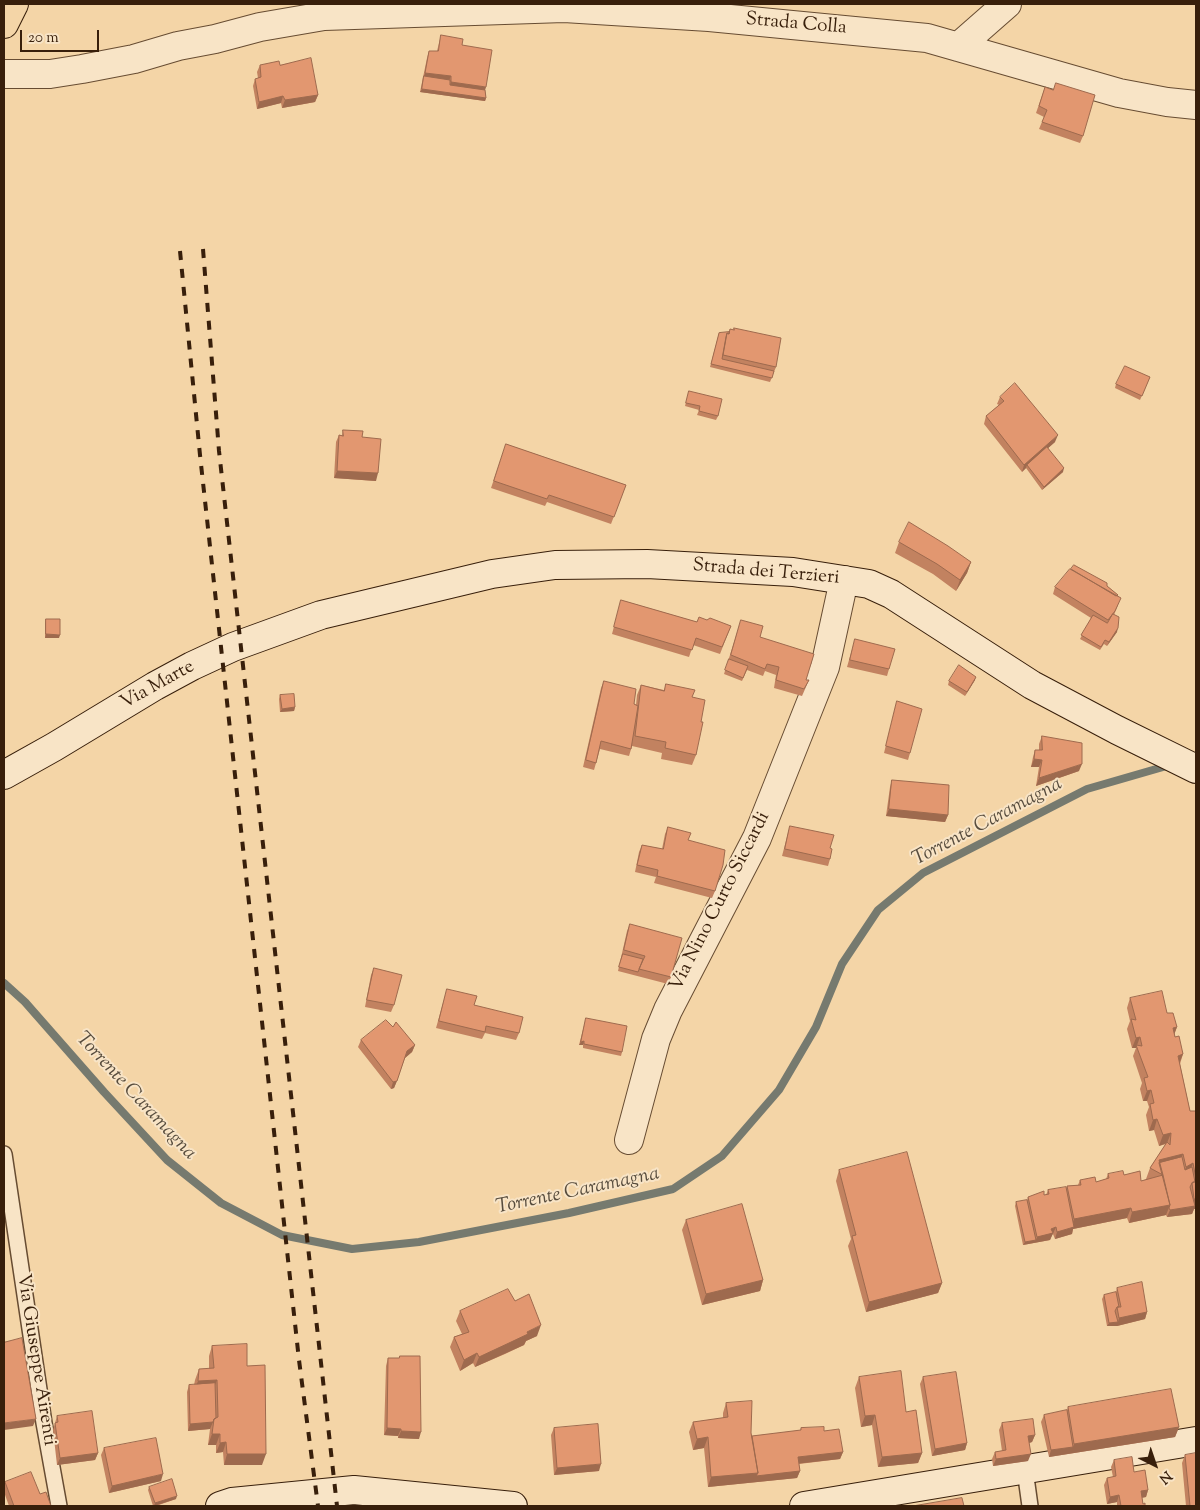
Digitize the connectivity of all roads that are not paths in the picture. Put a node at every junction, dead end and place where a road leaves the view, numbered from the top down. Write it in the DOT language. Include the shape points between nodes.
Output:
graph roads {
  1 [pos="14,4"];
  2 [pos="1008,4"];
  3 [pos="4,24"];
  4 [pos="958,47"];
  5 [pos="11,74"];
  6 [pos="1196,105"];
  7 [pos="844,580"];
  8 [pos="321,615"];
  9 [pos="1196,768"];
  10 [pos="4,775"];
  11 [pos="629,1140"];
  12 [pos="4,1154"];
  13 [pos="1196,1441"];
  14 [pos="1025,1470"];
  15 [pos="58,1506"];
  16 [pos="220,1506"];
  17 [pos="513,1506"];
  18 [pos="804,1506"];
  19 [pos="1030,1506"];
  1 -- 3 [label="highway"];
  2 -- 4 [label="street"];
  4 -- 5 [label="street, Strada Colla" via="927,38 709,17 564,8 378,13 324,16 260,27 100,66 50,74"];
  4 -- 6 [label="street, Strada Colla" via="1119,92"];
  7 -- 8 [label="street, Strada dei Terzieri" via="793,572 647,564 555,565 492,574"];
  7 -- 9 [label="street, Strada dei Terzieri" via="869,584 891,594 1032,684"];
  7 -- 11 [label="street, Via Nino Curto Siccardi" via="825,667 811,705 757,838 668,1010 656,1039"];
  8 -- 10 [label="street, Via Marte" via="233,647 192,666"];
  12 -- 15 [label="lane, Via Giuseppe Airenti"];
  13 -- 14 [label="street"];
  14 -- 18 [label="street"];
  14 -- 19 [label="lane"];
  16 -- 17 [label="street" via="232,1502 354,1490"];
}
